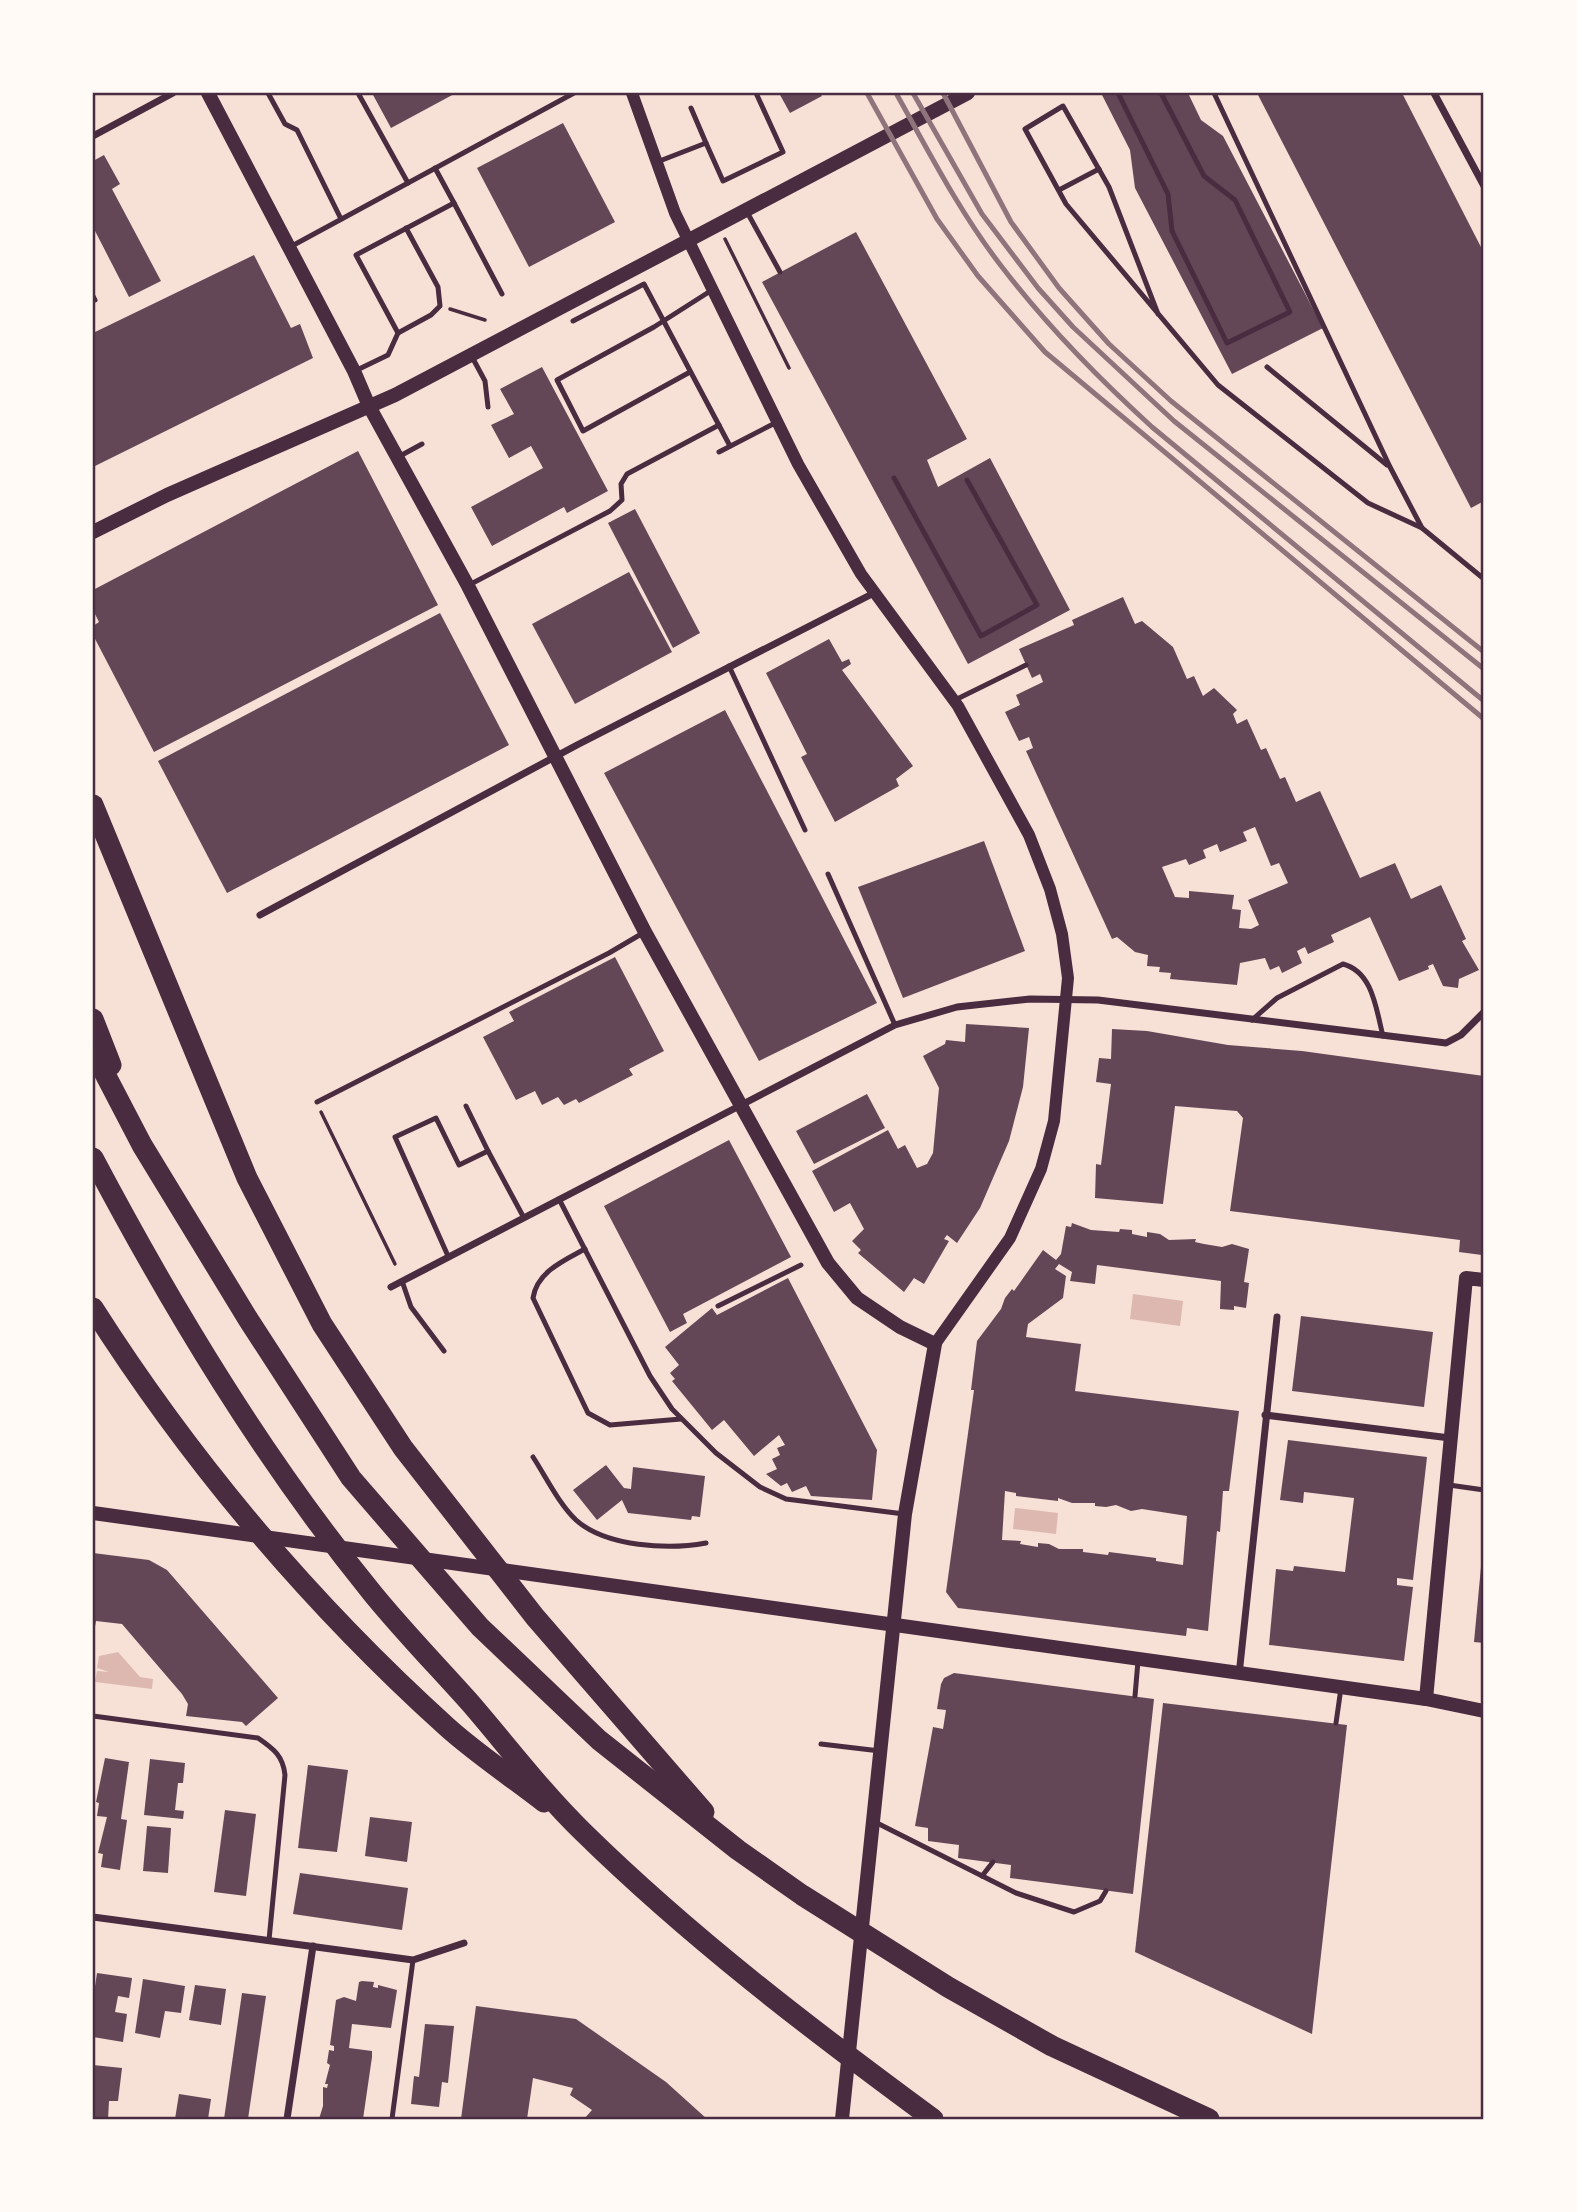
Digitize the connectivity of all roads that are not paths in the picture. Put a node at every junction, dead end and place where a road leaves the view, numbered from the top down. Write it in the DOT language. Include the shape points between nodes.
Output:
graph roads {
  1 [pos="173,93"];
  2 [pos="208,93"];
  3 [pos="268,93"];
  4 [pos="358,93"];
  5 [pos="574,93"];
  6 [pos="632,93"];
  7 [pos="756,93"];
  8 [pos="968,93"];
  9 [pos="1118,93"];
  10 [pos="1161,93"];
  11 [pos="1214,93"];
  12 [pos="1434,93"];
  13 [pos="691,108"];
  14 [pos="93,136"];
  15 [pos="706,143"];
  16 [pos="657,162"];
  17 [pos="435,168"];
  18 [pos="1098,169"];
  19 [pos="408,183"];
  20 [pos="1484,186"];
  21 [pos="1059,190"];
  22 [pos="454,203"];
  23 [pos="746,210"];
  24 [pos="341,219"];
  25 [pos="406,228"];
  26 [pos="289,247"];
  27 [pos="780,272"];
  28 [pos="714,288"];
  29 [pos="502,294"];
  30 [pos="1158,314"];
  31 [pos="573,321"];
  32 [pos="663,321"];
  33 [pos="398,333"];
  34 [pos="471,355"];
  35 [pos="1267,367"];
  36 [pos="354,371"];
  37 [pos="690,372"];
  38 [pos="369,406"];
  39 [pos="488,407"];
  40 [pos="777,422"];
  41 [pos="719,425"];
  42 [pos="422,444"];
  43 [pos="730,446"];
  44 [pos="719,452"];
  45 [pos="397,457"];
  46 [pos="1390,467"];
  47 [pos="894,478"];
  48 [pos="967,480"];
  49 [pos="1422,528"];
  50 [pos="93,532"];
  51 [pos="1484,579"];
  52 [pos="468,586"];
  53 [pos="874,593"];
  54 [pos="1026,665"];
  55 [pos="729,666"];
  56 [pos="953,701"];
  57 [pos="557,757"];
  58 [pos="93,805"];
  59 [pos="805,830"];
  60 [pos="828,874"];
  61 [pos="260,915"];
  62 [pos="645,932"];
  63 [pos="1066,1000"];
  64 [pos="1484,1012"];
  65 [pos="93,1019"];
  66 [pos="1252,1020"];
  67 [pos="895,1025"];
  68 [pos="1383,1036"];
  69 [pos="93,1051"];
  70 [pos="317,1102"];
  71 [pos="741,1104"];
  72 [pos="466,1106"];
  73 [pos="142,1145"];
  74 [pos="488,1151"];
  75 [pos="93,1158"];
  76 [pos="559,1199"];
  77 [pos="524,1218"];
  78 [pos="585,1249"];
  79 [pos="448,1256"];
  80 [pos="801,1265"];
  81 [pos="1484,1280"];
  82 [pos="402,1281"];
  83 [pos="391,1287"];
  84 [pos="718,1306"];
  85 [pos="93,1308"];
  86 [pos="1277,1317"];
  87 [pos="935,1344"];
  88 [pos="444,1351"];
  89 [pos="1265,1415"];
  90 [pos="681,1419"];
  91 [pos="1450,1438"];
  92 [pos="533,1457"];
  93 [pos="1446,1485"];
  94 [pos="1484,1490"];
  95 [pos="93,1513"];
  96 [pos="905,1514"];
  97 [pos="706,1544"];
  98 [pos="893,1627"];
  99 [pos="1138,1661"];
  100 [pos="1239,1675"];
  101 [pos="1341,1688"];
  102 [pos="1135,1696"];
  103 [pos="1426,1699"];
  104 [pos="1484,1711"];
  105 [pos="93,1716"];
  106 [pos="1336,1723"];
  107 [pos="821,1744"];
  108 [pos="880,1751"];
  109 [pos="873,1821"];
  110 [pos="582,1831"];
  111 [pos="738,1850"];
  112 [pos="992,1863"];
  113 [pos="982,1876"];
  114 [pos="1106,1891"];
  115 [pos="93,1917"];
  116 [pos="269,1940"];
  117 [pos="464,1943"];
  118 [pos="313,1946"];
  119 [pos="413,1959"];
  120 [pos="287,2119"];
  121 [pos="392,2119"];
  122 [pos="842,2119"];
  123 [pos="933,2119"];
  124 [pos="1209,2119"];
  1 -- 14 [label="street"];
  2 -- 26 [label="main road"];
  3 -- 24 [label="lane" via="285,124 297,130"];
  4 -- 19 [label="lane"];
  5 -- 17 [label="lane"];
  6 -- 16 [label="street"];
  7 -- 15 [label="lane" via="783,152 723,181"];
  8 -- 23 [label="main road"];
  9 -- 10 [label="lane" via="1168,194 1172,230 1227,342 1290,312 1235,200 1204,176"];
  11 -- 46 [label="lane"];
  12 -- 20 [label="street"];
  13 -- 15 [label="lane"];
  15 -- 16 [label="lane"];
  16 -- 28 [label="street" via="675,213"];
  17 -- 19 [label="lane"];
  17 -- 22 [label="lane"];
  18 -- 21 [label="lane"];
  18 -- 21 [label="lane" via="1063,106 1025,129"];
  18 -- 30 [label="lane"];
  19 -- 24 [label="lane"];
  21 -- 30 [label="lane"];
  22 -- 25 [label="lane"];
  22 -- 29 [label="lane"];
  23 -- 27 [label="lane"];
  23 -- 34 [label="main road"];
  24 -- 26 [label="lane"];
  25 -- 33 [label="lane" via="438,287 440,306"];
  25 -- 33 [label="lane" via="356,255"];
  26 -- 36 [label="main road"];
  28 -- 32 [label="lane"];
  28 -- 40 [label="street"];
  30 -- 49 [label="lane" via="1218,385 1368,503"];
  31 -- 32 [label="lane" via="644,284"];
  32 -- 37 [label="lane"];
  32 -- 37 [label="lane" via="556,380 583,431"];
  33 -- 36 [label="lane" via="388,355"];
  34 -- 38 [label="main road"];
  34 -- 39 [label="lane" via="485,381"];
  35 -- 46 [label="lane"];
  36 -- 38 [label="main road"];
  37 -- 41 [label="lane"];
  38 -- 45 [label="main road"];
  38 -- 50 [label="main road"];
  40 -- 43 [label="lane"];
  40 -- 53 [label="street"];
  41 -- 43 [label="lane"];
  41 -- 52 [label="lane" via="627,474 621,484 622,500 610,511"];
  42 -- 45 [label="lane"];
  43 -- 44 [label="lane"];
  45 -- 52 [label="main road"];
  46 -- 49 [label="lane"];
  47 -- 48 [label="lane" via="981,636 1037,605"];
  49 -- 51 [label="lane"];
  52 -- 57 [label="main road"];
  53 -- 55 [label="street"];
  53 -- 56 [label="street"];
  54 -- 56 [label="lane"];
  55 -- 57 [label="street"];
  55 -- 59 [label="lane"];
  56 -- 63 [label="street" via="1029,835 1050,889 1067,967"];
  57 -- 61 [label="street"];
  57 -- 62 [label="main road"];
  58 -- 111 [label="highway" via="247,1178 322,1324 403,1448 519,1596"];
  60 -- 67 [label="lane"];
  62 -- 70 [label="lane"];
  62 -- 71 [label="main road"];
  63 -- 66 [label="street"];
  63 -- 67 [label="street" via="957,1007"];
  63 -- 87 [label="street" via="1054,1121 1041,1168 1010,1238"];
  64 -- 68 [label="street" via="1446,1043"];
  65 -- 73 [label="highway"];
  66 -- 68 [label="street"];
  66 -- 68 [label="lane" via="1277,998 1343,964 1357,968 1366,978"];
  67 -- 71 [label="street"];
  69 -- 73 [label="highway"];
  71 -- 76 [label="street"];
  71 -- 87 [label="main road" via="828,1263 857,1298"];
  72 -- 74 [label="lane"];
  73 -- 111 [label="highway" via="351,1478 480,1627 599,1740"];
  74 -- 77 [label="lane"];
  74 -- 79 [label="lane" via="459,1165 436,1118 395,1137"];
  75 -- 110 [label="highway" via="144,1255 219,1380 285,1475 373,1594"];
  76 -- 77 [label="street"];
  76 -- 78 [label="lane"];
  77 -- 79 [label="street"];
  78 -- 90 [label="lane" via="650,1376"];
  78 -- 90 [label="lane" via="535,1284 533,1298 588,1413 610,1425"];
  79 -- 82 [label="street"];
  80 -- 84 [label="lane"];
  81 -- 91 [label="main road" via="1466,1278"];
  82 -- 83 [label="street"];
  82 -- 88 [label="lane" via="411,1307"];
  85 -- 110 [label="highway" via="205,1468 283,1565 449,1729"];
  86 -- 89 [label="street"];
  87 -- 96 [label="main road"];
  89 -- 91 [label="street"];
  89 -- 100 [label="street"];
  90 -- 96 [label="lane" via="716,1453 778,1496"];
  91 -- 93 [label="main road"];
  92 -- 97 [label="lane" via="574,1518 595,1534 664,1548"];
  93 -- 94 [label="lane"];
  93 -- 103 [label="main road"];
  95 -- 98 [label="main road"];
  96 -- 98 [label="main road"];
  98 -- 99 [label="main road"];
  98 -- 108 [label="main road"];
  99 -- 100 [label="main road"];
  99 -- 102 [label="lane"];
  100 -- 101 [label="main road"];
  101 -- 103 [label="main road"];
  101 -- 106 [label="lane"];
  103 -- 104 [label="main road"];
  105 -- 116 [label="lane" via="258,1738 275,1749 284,1762 285,1775"];
  107 -- 108 [label="lane"];
  108 -- 109 [label="main road"];
  109 -- 113 [label="lane"];
  109 -- 122 [label="main road"];
  110 -- 123 [label="highway" via="723,1958"];
  111 -- 124 [label="highway" via="947,1987 1052,2046"];
  112 -- 113 [label="lane"];
  113 -- 114 [label="lane" via="1074,1912 1100,1901"];
  115 -- 116 [label="street"];
  116 -- 118 [label="street"];
  117 -- 119 [label="street"];
  118 -- 119 [label="street"];
  118 -- 120 [label="street"];
  119 -- 121 [label="lane"];
}
